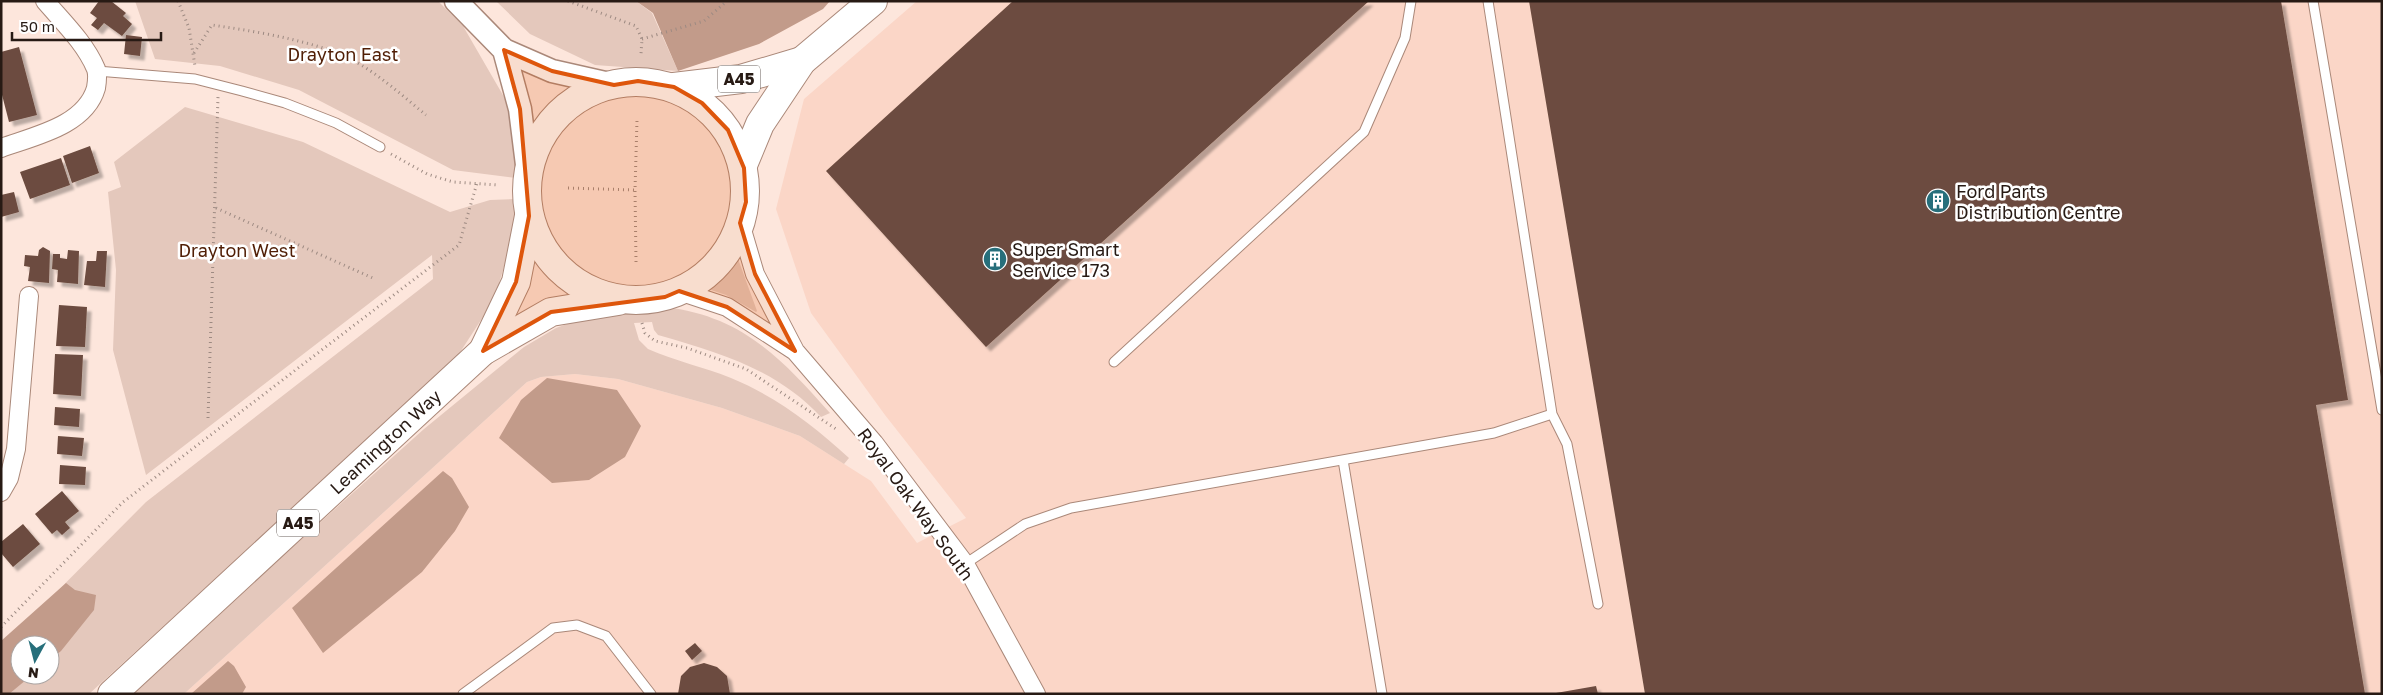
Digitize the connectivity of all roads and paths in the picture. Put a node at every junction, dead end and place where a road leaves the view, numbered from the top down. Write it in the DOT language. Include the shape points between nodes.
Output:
graph roads {
  1 [pos="45,1"];
  2 [pos="178,1"];
  3 [pos="456,1"];
  4 [pos="568,1"];
  5 [pos="727,1"];
  6 [pos="874,1"];
  7 [pos="1411,1"];
  8 [pos="1488,1"];
  9 [pos="2313,1"];
  10 [pos="642,39"];
  11 [pos="504,50"];
  12 [pos="194,53"];
  13 [pos="641,54"];
  14 [pos="802,60"];
  15 [pos="97,71"];
  16 [pos="195,79"];
  17 [pos="614,85"];
  18 [pos="674,87"];
  19 [pos="426,114"];
  20 [pos="217,116"];
  21 [pos="637,120"];
  22 [pos="1,148"];
  23 [pos="380,148"];
  24 [pos="743,165"];
  25 [pos="528,173"];
  26 [pos="477,183"];
  27 [pos="498,185"];
  28 [pos="568,188"];
  29 [pos="635,190"];
  30 [pos="216,208"];
  31 [pos="530,216"];
  32 [pos="740,223"];
  33 [pos="636,262"];
  34 [pos="375,279"];
  35 [pos="679,291"];
  36 [pos="30,296"];
  37 [pos="624,300"];
  38 [pos="642,323"];
  39 [pos="795,351"];
  40 [pos="483,352"];
  41 [pos="1114,362"];
  42 [pos="2382,410"];
  43 [pos="1552,414"];
  44 [pos="208,418"];
  45 [pos="840,432"];
  46 [pos="1343,460"];
  47 [pos="1,492"];
  48 [pos="965,564"];
  49 [pos="1598,604"];
  50 [pos="1,627"];
  51 [pos="1036,693"];
  52 [pos="112,694"];
  53 [pos="463,694"];
  54 [pos="651,694"];
  55 [pos="1382,694"];
  1 -- 15 [label="street" via="75,37"];
  2 -- 12 [label="path" via="190,28"];
  3 -- 11 [label="street"];
  4 -- 10 [label="path" via="636,26"];
  5 -- 10 [label="path" via="704,20"];
  6 -- 14 [label="highway, A45"];
  7 -- 41 [label="lane" via="1405,38 1364,132"];
  8 -- 43 [label="lane"];
  9 -- 42 [label="lane"];
  10 -- 13 [label="path"];
  11 -- 17 [label="street" via="552,71"];
  11 -- 25 [label="street" via="520,109"];
  12 -- 16 [label="path"];
  12 -- 19 [label="path" via="212,25 278,36 336,53 377,75"];
  14 -- 18 [label="highway, A45" via="741,79"];
  14 -- 24 [label="highway, A45" via="760,124"];
  15 -- 16 [label="lane"];
  15 -- 22 [label="street" via="98,82 80,112 63,124"];
  16 -- 23 [label="lane" via="285,103 336,123"];
  17 -- 18 [label="highway" via="638,81"];
  17 -- 25 [label="highway" via="598,87 573,100 554,118 534,148"];
  18 -- 24 [label="highway" via="702,103 728,130"];
  20 -- 30 [label="path"];
  21 -- 29 [label="path"];
  23 -- 26 [label="path" via="427,174 453,182"];
  24 -- 32 [label="highway" via="746,202"];
  25 -- 31 [label="highway"];
  26 -- 27 [label="path"];
  26 -- 50 [label="path" via="459,245 123,502"];
  28 -- 29 [label="path"];
  29 -- 33 [label="path"];
  30 -- 34 [label="path"];
  30 -- 44 [label="path"];
  31 -- 37 [label="highway" via="538,242 560,270 592,292"];
  31 -- 40 [label="highway, Leamington Way / A45" via="516,282"];
  32 -- 35 [label="highway" via="738,233 722,260 698,282"];
  32 -- 39 [label="street, Royal Oak Way South" via="756,274"];
  35 -- 37 [label="highway" via="665,297"];
  35 -- 39 [label="street, Royal Oak Way South" via="727,307"];
  36 -- 47 [label="street" via="16,449 9,478"];
  37 -- 40 [label="highway, Leamington Way / A45" via="551,312"];
  38 -- 45 [label="path" via="645,334 654,341 687,348 746,369"];
  39 -- 48 [label="street, Royal Oak Way South" via="874,443"];
  40 -- 52 [label="highway, Leamington Way / A45"];
  43 -- 46 [label="lane" via="1494,433"];
  43 -- 49 [label="lane" via="1567,444"];
  46 -- 48 [label="lane" via="1071,508 1025,524"];
  46 -- 55 [label="lane"];
  48 -- 51 [label="street, Royal Oak Way South"];
  53 -- 54 [label="lane" via="553,628 576,625 606,636"];
}
